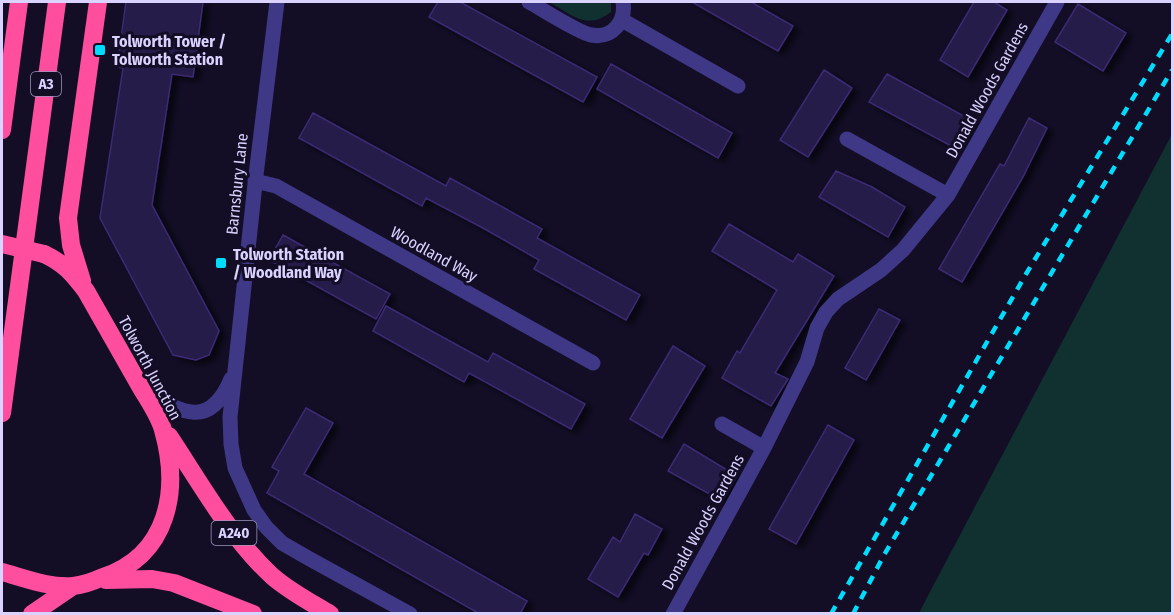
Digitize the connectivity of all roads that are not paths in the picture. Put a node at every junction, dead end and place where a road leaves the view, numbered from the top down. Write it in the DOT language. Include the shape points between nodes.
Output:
graph roads {
  1 [pos="19,2"];
  2 [pos="57,2"];
  3 [pos="98,2"];
  4 [pos="277,2"];
  5 [pos="529,2"];
  6 [pos="623,2"];
  7 [pos="1057,2"];
  8 [pos="622,20"];
  9 [pos="738,86"];
  10 [pos="2,130"];
  11 [pos="846,139"];
  12 [pos="255,181"];
  13 [pos="948,195"];
  14 [pos="2,244"];
  15 [pos="86,291"];
  16 [pos="593,363"];
  17 [pos="235,371"];
  18 [pos="142,389"];
  19 [pos="2,413"];
  20 [pos="722,424"];
  21 [pos="163,427"];
  22 [pos="764,448"];
  23 [pos="2,572"];
  24 [pos="92,581"];
  25 [pos="73,586"];
  26 [pos="32,614"];
  27 [pos="253,614"];
  28 [pos="330,614"];
  29 [pos="410,614"];
  30 [pos="673,614"];
  1 -- 10 [label="highway, A3"];
  2 -- 19 [label="highway, A3"];
  3 -- 15 [label="highway" via="68,218 71,245"];
  4 -- 12 [label="street, Barnsbury Lane"];
  5 -- 8 [label="street" via="591,35 611,32"];
  6 -- 8 [label="street"];
  7 -- 13 [label="street, Donald Woods Gardens"];
  8 -- 9 [label="street"];
  11 -- 13 [label="street"];
  12 -- 16 [label="street, Woodland Way" via="276,186"];
  12 -- 17 [label="street, Barnsbury Lane"];
  13 -- 22 [label="street, Donald Woods Gardens" via="903,250 826,312 807,362"];
  14 -- 15 [label="highway, Tolworth Junction / A240, bridge" via="58,260"];
  15 -- 18 [label="highway, Tolworth Junction / A240"];
  17 -- 18 [label="street, Barnsbury Lane" via="221,399 191,413"];
  17 -- 29 [label="street, Barnsbury Lane" via="230,417 235,468 266,527 282,543"];
  18 -- 21 [label="highway, Tolworth Junction / A240"];
  20 -- 22 [label="street, Donald Woods Gardens"];
  21 -- 24 [label="highway, Tolworth Junction / A240" via="170,458 171,490 161,526 132,563"];
  21 -- 28 [label="highway, A240" via="246,549 273,577"];
  22 -- 30 [label="street, Donald Woods Gardens"];
  23 -- 25 [label="highway, Tolworth Junction / A240" via="50,585"];
  24 -- 25 [label="highway, Tolworth Junction / A240"];
  24 -- 27 [label="highway, A240" via="126,578 174,583"];
  25 -- 26 [label="highway"];
}
